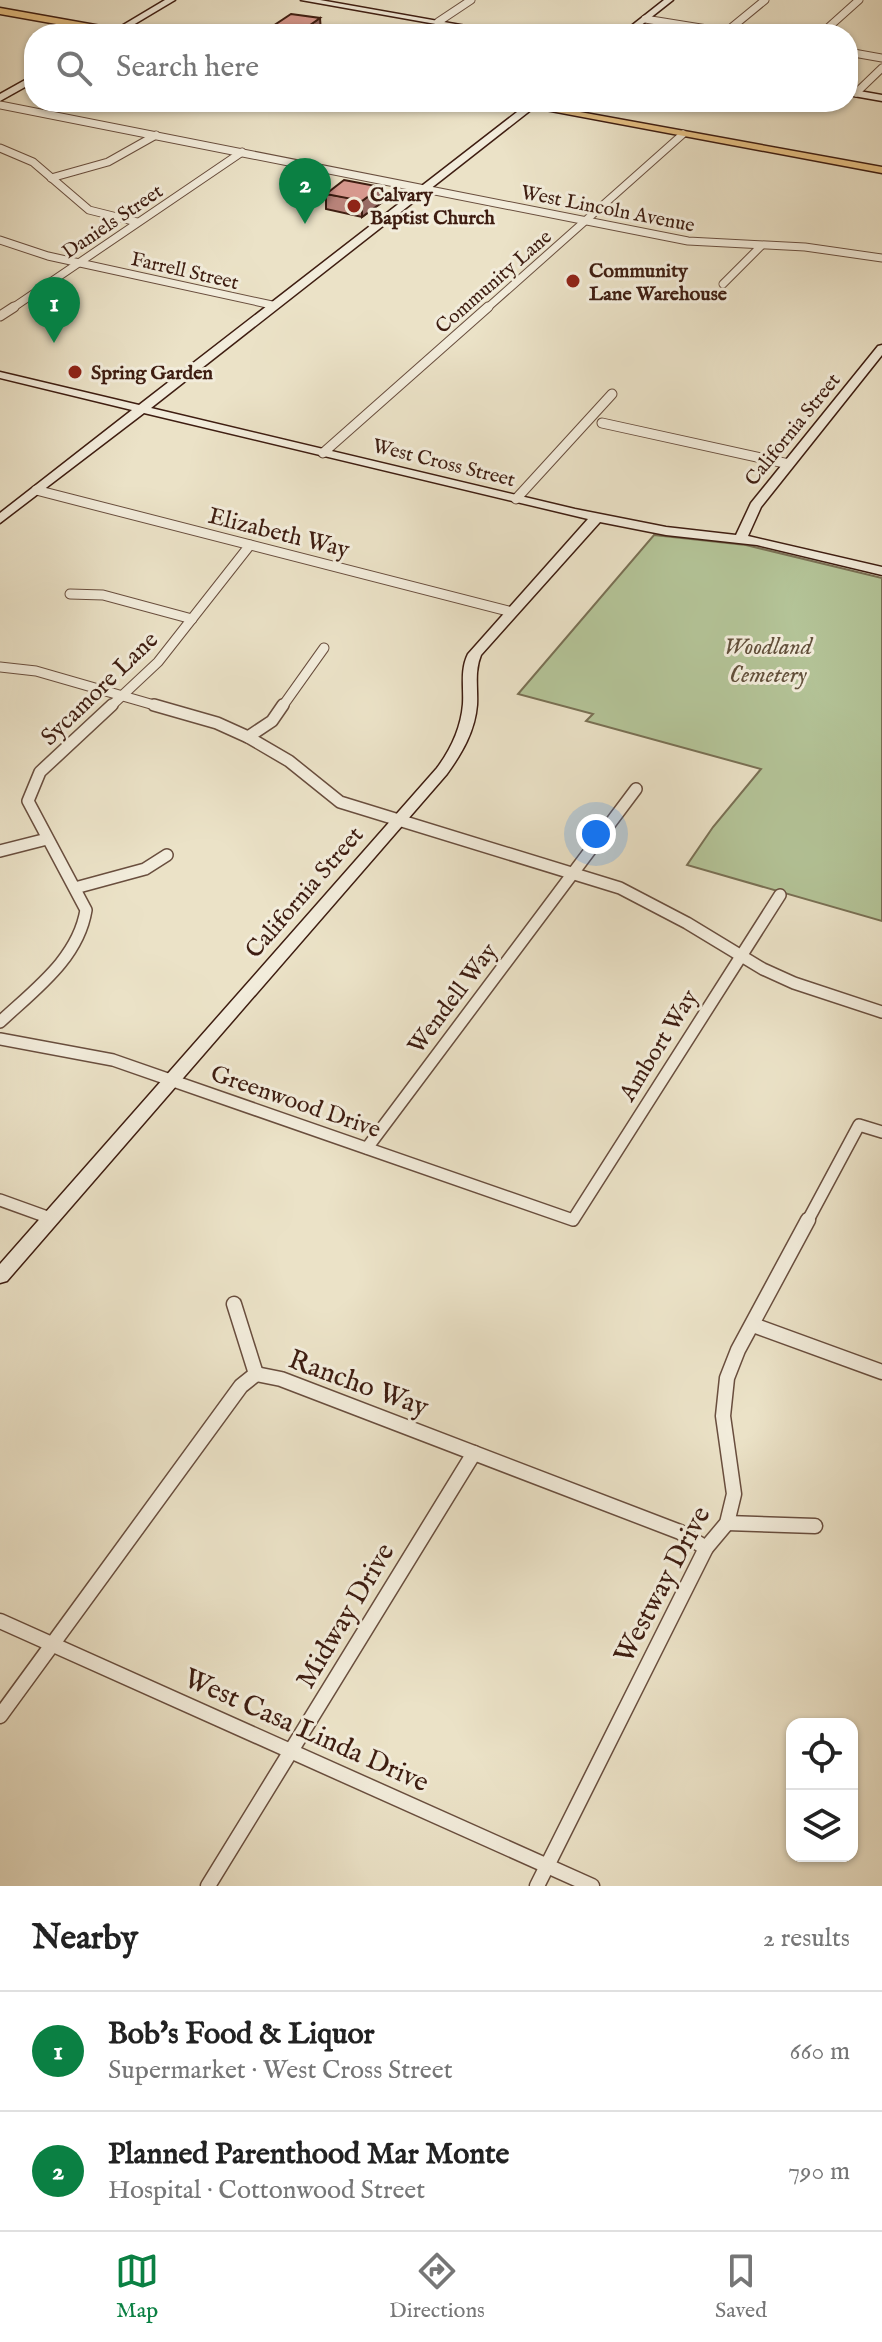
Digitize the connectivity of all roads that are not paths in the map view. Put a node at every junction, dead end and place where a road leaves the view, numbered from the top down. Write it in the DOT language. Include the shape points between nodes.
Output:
graph roads {
  1 [pos="171,0"];
  2 [pos="305,0"];
  3 [pos="471,0"];
  4 [pos="669,0"];
  5 [pos="765,0"];
  6 [pos="859,0"];
  7 [pos="0,11"];
  8 [pos="645,19"];
  9 [pos="438,22"];
  10 [pos="67,24"];
  11 [pos="130,24"];
  12 [pos="450,24"];
  13 [pos="638,24"];
  14 [pos="676,24"];
  15 [pos="736,24"];
  16 [pos="832,24"];
  17 [pos="858,54"];
  18 [pos="882,58"];
  19 [pos="882,68"];
  20 [pos="24,84"];
  21 [pos="858,87"];
  22 [pos="858,93"];
  23 [pos="0,98"];
  24 [pos="882,98"];
  25 [pos="0,105"];
  26 [pos="24,110"];
  27 [pos="36,112"];
  28 [pos="523,112"];
  29 [pos="573,112"];
  30 [pos="683,134"];
  31 [pos="156,135"];
  32 [pos="0,148"];
  33 [pos="242,152"];
  34 [pos="882,170"];
  35 [pos="51,178"];
  36 [pos="425,187"];
  37 [pos="137,222"];
  38 [pos="584,222"];
  39 [pos="0,240"];
  40 [pos="761,246"];
  41 [pos="882,258"];
  42 [pos="79,262"];
  43 [pos="723,284"];
  44 [pos="272,305"];
  45 [pos="0,316"];
  46 [pos="882,348"];
  47 [pos="0,375"];
  48 [pos="612,394"];
  49 [pos="140,409"];
  50 [pos="602,423"];
  51 [pos="323,453"];
  52 [pos="789,464"];
  53 [pos="36,490"];
  54 [pos="516,499"];
  55 [pos="596,518"];
  56 [pos="0,519"];
  57 [pos="740,539"];
  58 [pos="250,545"];
  59 [pos="882,571"];
  60 [pos="70,594"];
  61 [pos="512,612"];
  62 [pos="192,619"];
  63 [pos="324,648"];
  64 [pos="0,667"];
  65 [pos="123,695"];
  66 [pos="248,737"];
  67 [pos="636,789"];
  68 [pos="398,821"];
  69 [pos="47,839"];
  70 [pos="0,851"];
  71 [pos="167,855"];
  72 [pos="572,873"];
  73 [pos="75,888"];
  74 [pos="780,895"];
  75 [pos="741,956"];
  76 [pos="882,1012"];
  77 [pos="0,1022"];
  78 [pos="0,1039"];
  79 [pos="170,1080"];
  80 [pos="882,1132"];
  81 [pos="367,1148"];
  82 [pos="0,1200"];
  83 [pos="50,1218"];
  84 [pos="573,1220"];
  85 [pos="0,1276"];
  86 [pos="234,1304"];
  87 [pos="753,1325"];
  88 [pos="882,1372"];
  89 [pos="256,1374"];
  90 [pos="474,1453"];
  91 [pos="727,1523"];
  92 [pos="815,1526"];
  93 [pos="706,1548"];
  94 [pos="0,1621"];
  95 [pos="53,1644"];
  96 [pos="0,1716"];
  97 [pos="291,1751"];
  98 [pos="546,1866"];
  99 [pos="208,1886"];
  100 [pos="537,1886"];
  101 [pos="592,1886"];
  1 -- 11 [label="street"];
  2 -- 9 [label="street"];
  3 -- 9 [label="street"];
  4 -- 8 [label="street"];
  5 -- 15 [label="street"];
  6 -- 16 [label="street"];
  7 -- 10 [label="main road"];
  8 -- 13 [label="street"];
  8 -- 14 [label="street"];
  9 -- 12 [label="street"];
  17 -- 18 [label="street"];
  19 -- 21 [label="street"];
  20 -- 23 [label="street"];
  22 -- 24 [label="street"];
  25 -- 26 [label="street, West Lincoln Avenue"];
  27 -- 31 [label="street, West Lincoln Avenue"];
  28 -- 36 [label="street"];
  29 -- 30 [label="main road"];
  30 -- 34 [label="main road"];
  30 -- 38 [label="street, Community Lane"];
  31 -- 33 [label="street, West Lincoln Avenue"];
  31 -- 35 [label="street" via="108,162"];
  32 -- 35 [label="street" via="33,162"];
  33 -- 36 [label="street, West Lincoln Avenue"];
  33 -- 37 [label="street, Daniels Street"];
  35 -- 37 [label="street" via="89,210"];
  36 -- 38 [label="street, West Lincoln Avenue"];
  36 -- 44 [label="street"];
  37 -- 42 [label="street, Daniels Street"];
  38 -- 40 [label="street, West Lincoln Avenue" via="688,241"];
  38 -- 51 [label="street, Community Lane"];
  39 -- 42 [label="street, Farrell Street"];
  40 -- 41 [label="street, West Lincoln Avenue"];
  40 -- 43 [label="street"];
  42 -- 44 [label="street, Farrell Street"];
  42 -- 45 [label="street, Daniels Street"];
  44 -- 49 [label="street"];
  46 -- 52 [label="street, California Street"];
  47 -- 49 [label="street, West Cross Street"];
  48 -- 54 [label="street"];
  49 -- 51 [label="street, West Cross Street"];
  49 -- 53 [label="street"];
  50 -- 52 [label="street"];
  51 -- 54 [label="street, West Cross Street"];
  52 -- 57 [label="street, California Street" via="754,508"];
  53 -- 56 [label="street"];
  53 -- 58 [label="street, Elizabeth Way"];
  54 -- 55 [label="street, West Cross Street"];
  55 -- 57 [label="street, West Cross Street"];
  55 -- 61 [label="street, California Street"];
  57 -- 59 [label="street, West Cross Street"];
  58 -- 61 [label="street, Elizabeth Way"];
  58 -- 62 [label="street, Sycamore Lane"];
  60 -- 62 [label="street" via="103,595"];
  61 -- 68 [label="street, California Street" via="471,660 470,710 456,750"];
  62 -- 65 [label="street, Sycamore Lane" via="165,655"];
  63 -- 66 [label="street" via="272,721"];
  64 -- 65 [label="street" via="36,671"];
  65 -- 66 [label="street"];
  65 -- 69 [label="street, Sycamore Lane" via="40,772 28,801"];
  66 -- 68 [label="street" via="289,761 340,802"];
  67 -- 72 [label="street, Wendell Way"];
  68 -- 72 [label="street"];
  68 -- 79 [label="street, California Street"];
  69 -- 70 [label="street"];
  69 -- 73 [label="street, Sycamore Lane"];
  71 -- 73 [label="street" via="145,869"];
  72 -- 75 [label="street" via="649,902"];
  72 -- 81 [label="street, Wendell Way"];
  73 -- 77 [label="street, Sycamore Lane" via="86,910 80,939"];
  74 -- 75 [label="street, Ambort Way"];
  75 -- 76 [label="street" via="794,983"];
  75 -- 84 [label="street, Ambort Way"];
  78 -- 79 [label="street, Greenwood Drive" via="88,1053"];
  79 -- 81 [label="street, Greenwood Drive"];
  79 -- 83 [label="street, California Street"];
  80 -- 87 [label="street, Westway Drive" via="859,1125"];
  81 -- 84 [label="street, Greenwood Drive"];
  82 -- 83 [label="street"];
  83 -- 85 [label="street, California Street"];
  86 -- 89 [label="street"];
  87 -- 88 [label="street"];
  87 -- 91 [label="street, Westway Drive" via="727,1378 723,1416 734,1494"];
  89 -- 90 [label="street, Rancho Way"];
  89 -- 95 [label="street, Rancho Way" via="241,1386"];
  90 -- 93 [label="street, Rancho Way" via="680,1532"];
  90 -- 97 [label="street, Midway Drive"];
  91 -- 92 [label="street"];
  91 -- 93 [label="street, Westway Drive"];
  93 -- 98 [label="street, Westway Drive"];
  94 -- 95 [label="street, West Casa Linda Drive"];
  95 -- 96 [label="street, Rancho Way"];
  95 -- 97 [label="street, West Casa Linda Drive"];
  97 -- 98 [label="street, West Casa Linda Drive"];
  97 -- 99 [label="street, Midway Drive"];
  98 -- 100 [label="street, Westway Drive"];
  98 -- 101 [label="street, West Casa Linda Drive"];
}
